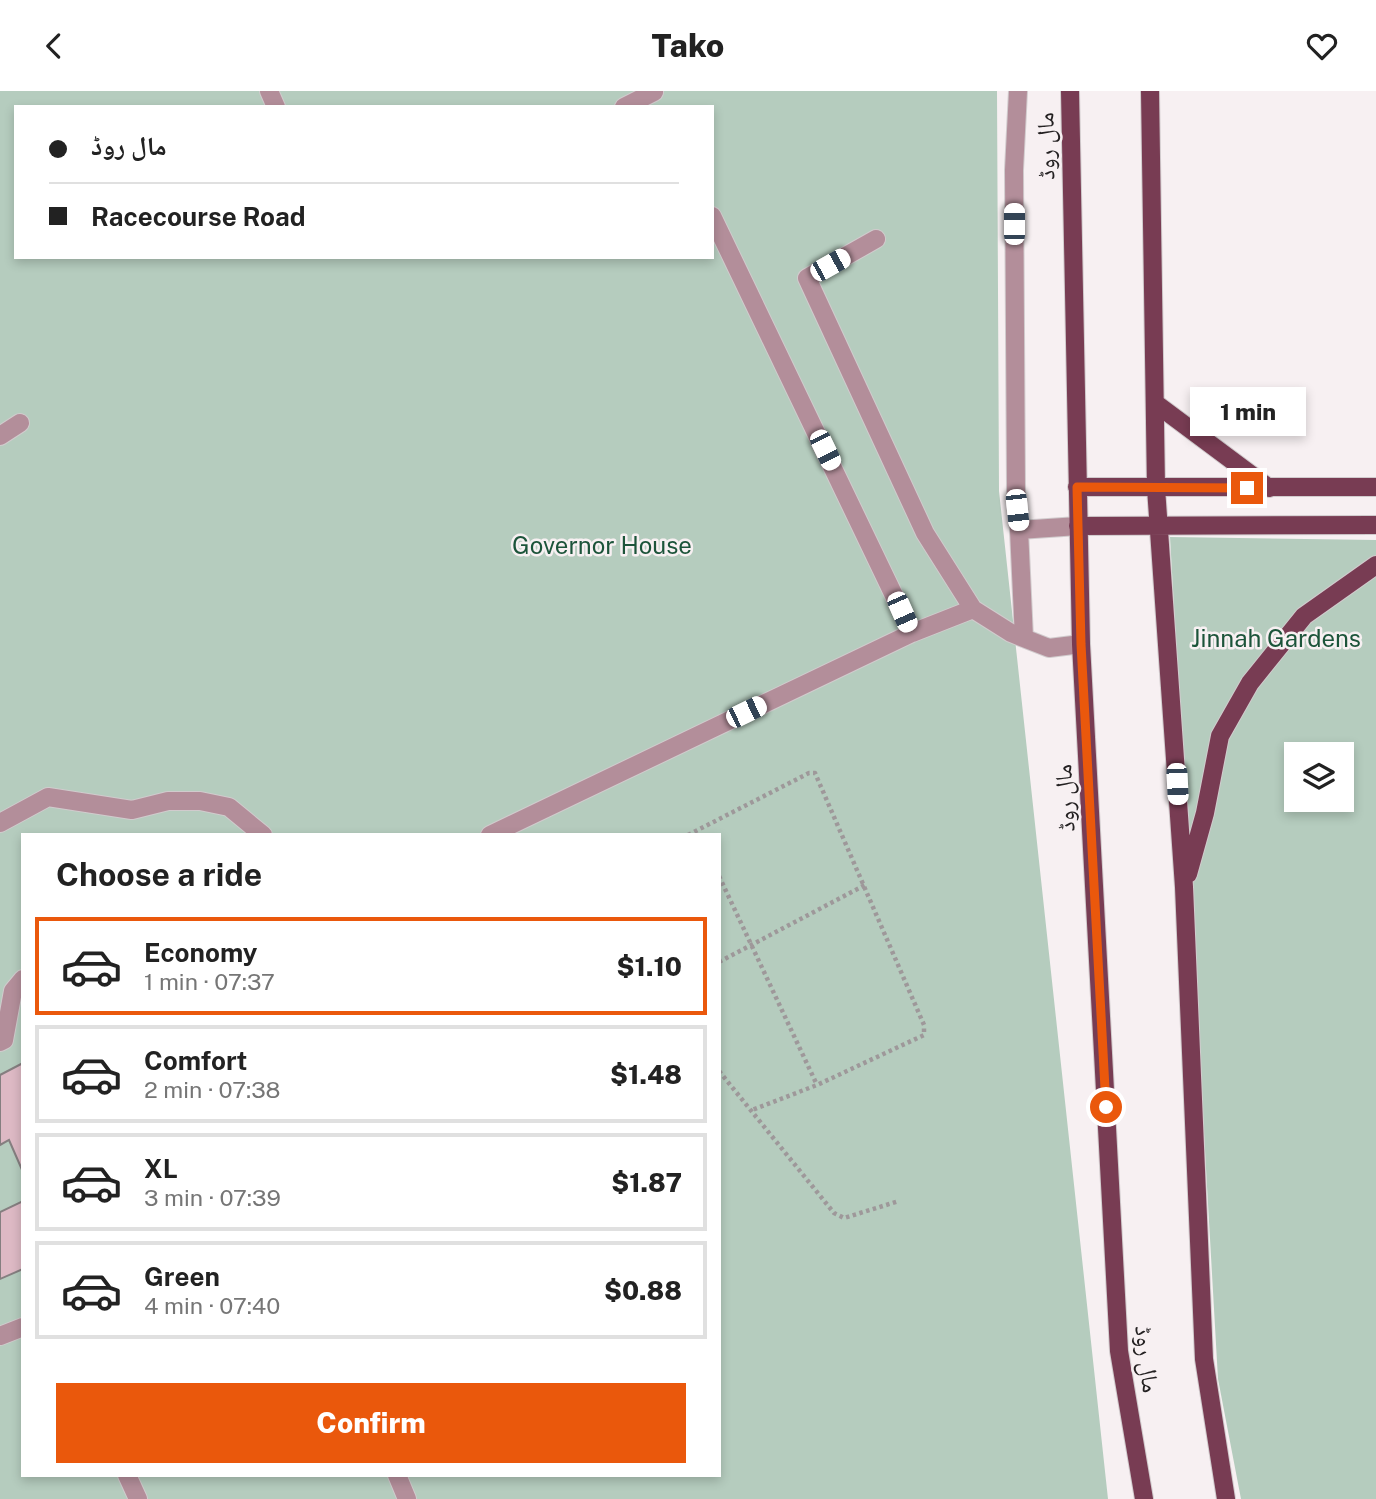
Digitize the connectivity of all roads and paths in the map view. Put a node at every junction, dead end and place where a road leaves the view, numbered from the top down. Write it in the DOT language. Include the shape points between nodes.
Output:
graph roads {
  1 [pos="654,91"];
  2 [pos="1018,91"];
  3 [pos="1070,91"];
  4 [pos="1150,91"];
  5 [pos="628,105"];
  6 [pos="714,220"];
  7 [pos="876,239"];
  8 [pos="1155,403"];
  9 [pos="20,423"];
  10 [pos="0,436"];
  11 [pos="1077,487"];
  12 [pos="1376,487"];
  13 [pos="1156,488"];
  14 [pos="1269,488"];
  15 [pos="1160,524"];
  16 [pos="1376,525"];
  17 [pos="1078,526"];
  18 [pos="1019,530"];
  19 [pos="1376,565"];
  20 [pos="973,609"];
  21 [pos="912,633"];
  22 [pos="1024,638"];
  23 [pos="1081,644"];
  24 [pos="532,813"];
  25 [pos="0,823"];
  26 [pos="699,832"];
  27 [pos="261,833"];
  28 [pos="494,833"];
  29 [pos="525,833"];
  30 [pos="721,881"];
  31 [pos="864,885"];
  32 [pos="1184,887"];
  33 [pos="750,946"];
  34 [pos="721,961"];
  35 [pos="21,981"];
  36 [pos="0,1042"];
  37 [pos="721,1073"];
  38 [pos="817,1084"];
  39 [pos="752,1110"];
  40 [pos="899,1201"];
  41 [pos="21,1328"];
  42 [pos="0,1336"];
  43 [pos="128,1477"];
  44 [pos="398,1477"];
  45 [pos="138,1499"];
  46 [pos="407,1499"];
  47 [pos="1144,1499"];
  48 [pos="1226,1499"];
  1 -- 5 [label="street"];
  2 -- 18 [label="street" via="1014,184"];
  3 -- 11 [label="main road, مال روڈ"];
  4 -- 8 [label="main road"];
  6 -- 21 [label="street"];
  7 -- 20 [label="street" via="807,278 925,533"];
  8 -- 13 [label="main road"];
  8 -- 14 [label="main road"];
  9 -- 10 [label="street"];
  11 -- 13 [label="main road"];
  11 -- 17 [label="main road, مال روڈ"];
  12 -- 14 [label="main road"];
  13 -- 14 [label="main road"];
  13 -- 15 [label="main road"];
  15 -- 16 [label="main road"];
  15 -- 17 [label="main road"];
  15 -- 32 [label="main road"];
  17 -- 18 [label="street"];
  17 -- 23 [label="main road, مال روڈ"];
  18 -- 22 [label="street"];
  19 -- 32 [label="main road" via="1304,616 1250,683 1220,736"];
  20 -- 21 [label="street"];
  20 -- 22 [label="street"];
  21 -- 24 [label="street"];
  22 -- 23 [label="street" via="1049,648"];
  23 -- 47 [label="main road, مال روڈ" via="1119,1352"];
  24 -- 28 [label="street"];
  24 -- 29 [label="street"];
  25 -- 27 [label="street" via="48,797 132,810 167,801 200,801 229,807"];
  26 -- 31 [label="path" via="815,773"];
  30 -- 33 [label="path"];
  31 -- 33 [label="path"];
  31 -- 38 [label="path" via="926,1031"];
  32 -- 48 [label="main road" via="1204,1359"];
  33 -- 34 [label="path"];
  33 -- 38 [label="path"];
  35 -- 36 [label="street" via="13,991"];
  37 -- 39 [label="path"];
  38 -- 39 [label="path"];
  39 -- 40 [label="path" via="834,1213 844,1218"];
  41 -- 42 [label="street"];
  43 -- 45 [label="street"];
  44 -- 46 [label="street"];
}
